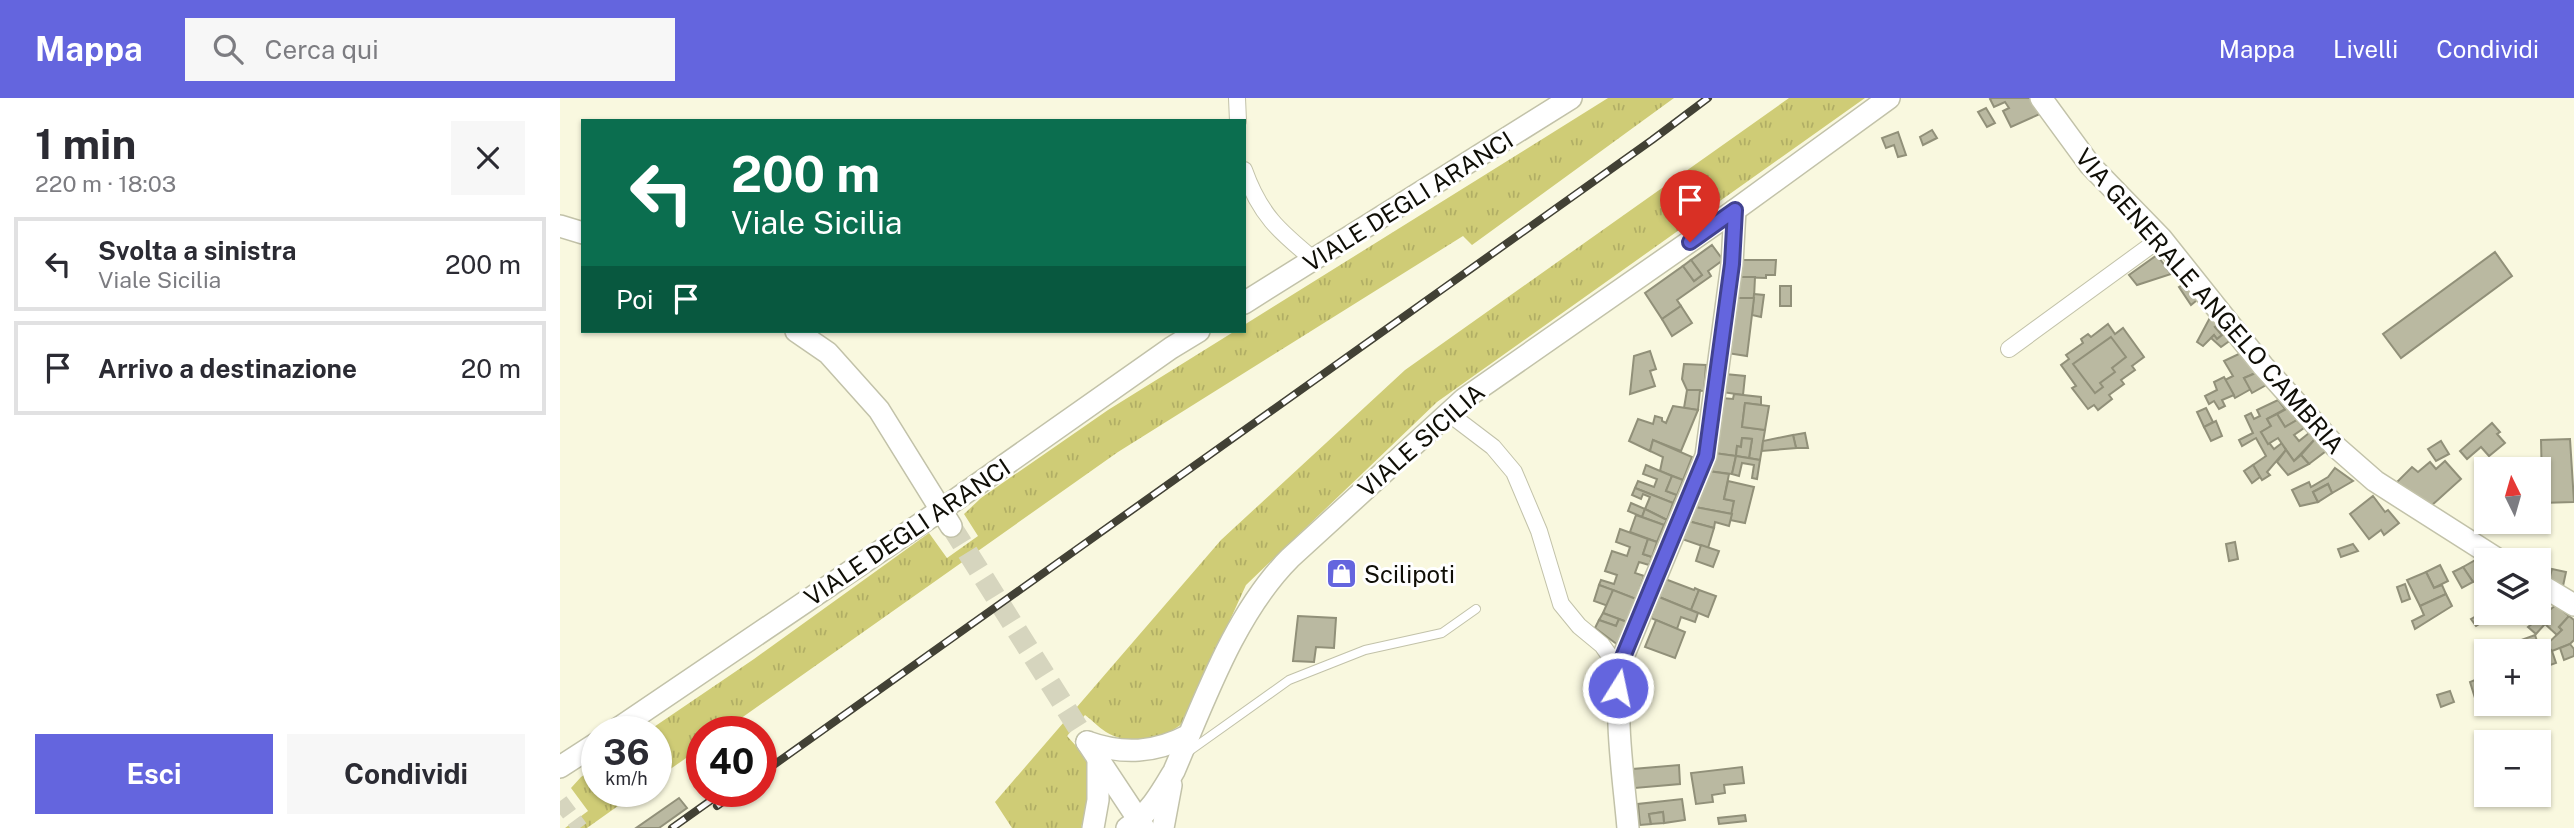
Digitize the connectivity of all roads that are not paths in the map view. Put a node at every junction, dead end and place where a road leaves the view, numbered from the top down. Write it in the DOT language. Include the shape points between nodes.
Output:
graph roads {
  1 [pos="1237,98"];
  2 [pos="1571,98"];
  3 [pos="1889,98"];
  4 [pos="2041,98"];
  5 [pos="1238,119"];
  6 [pos="1246,175"];
  7 [pos="1735,210"];
  8 [pos="560,226"];
  9 [pos="581,232"];
  10 [pos="2161,238"];
  11 [pos="1314,260"];
  12 [pos="1246,302"];
  13 [pos="799,333"];
  14 [pos="1196,333"];
  15 [pos="2009,349"];
  16 [pos="1447,412"];
  17 [pos="946,518"];
  18 [pos="2480,548"];
  19 [pos="2551,591"];
  20 [pos="2574,605"];
  21 [pos="1476,609"];
  22 [pos="1620,672"];
  23 [pos="638,716"];
  24 [pos="1189,736"];
  25 [pos="1093,751"];
  26 [pos="581,754"];
  27 [pos="1177,764"];
  28 [pos="560,768"];
  29 [pos="1137,825"];
  30 [pos="1093,828"];
  31 [pos="1163,828"];
  32 [pos="1628,828"];
  1 -- 5 [label="street"];
  2 -- 11 [label="street, VIALE DEGLI ARANCI"];
  3 -- 7 [label="street, VIALE SICILIA"];
  4 -- 10 [label="street, VIA GENERALE ANGELO CAMBRIA" via="2090,166"];
  6 -- 11 [label="street" via="1267,218"];
  7 -- 16 [label="street, VIALE SICILIA"];
  7 -- 22 [label="street" via="1706,456"];
  8 -- 9 [label="street"];
  10 -- 15 [label="street"];
  10 -- 18 [label="street, VIA GENERALE ANGELO CAMBRIA" via="2263,366 2335,446 2375,481"];
  11 -- 12 [label="street, VIALE DEGLI ARANCI"];
  13 -- 17 [label="street" via="828,353 879,410"];
  14 -- 17 [label="street, VIALE DEGLI ARANCI"];
  16 -- 22 [label="street" via="1493,447 1514,472 1539,531 1561,604"];
  16 -- 24 [label="street, VIALE SICILIA" via="1272,576 1249,608"];
  17 -- 23 [label="street, VIALE DEGLI ARANCI"];
  19 -- 20 [label="street"];
  21 -- 27 [label="lane" via="1442,633 1365,650 1289,680"];
  22 -- 32 [label="street" via="1619,728"];
  24 -- 25 [label="street" via="1139,752"];
  24 -- 27 [label="street, VIALE SICILIA"];
  25 -- 29 [label="street"];
  25 -- 30 [label="street" via="1098,800"];
  26 -- 28 [label="street"];
  27 -- 29 [label="street, VIALE SICILIA"];
  27 -- 31 [label="street"];
}
